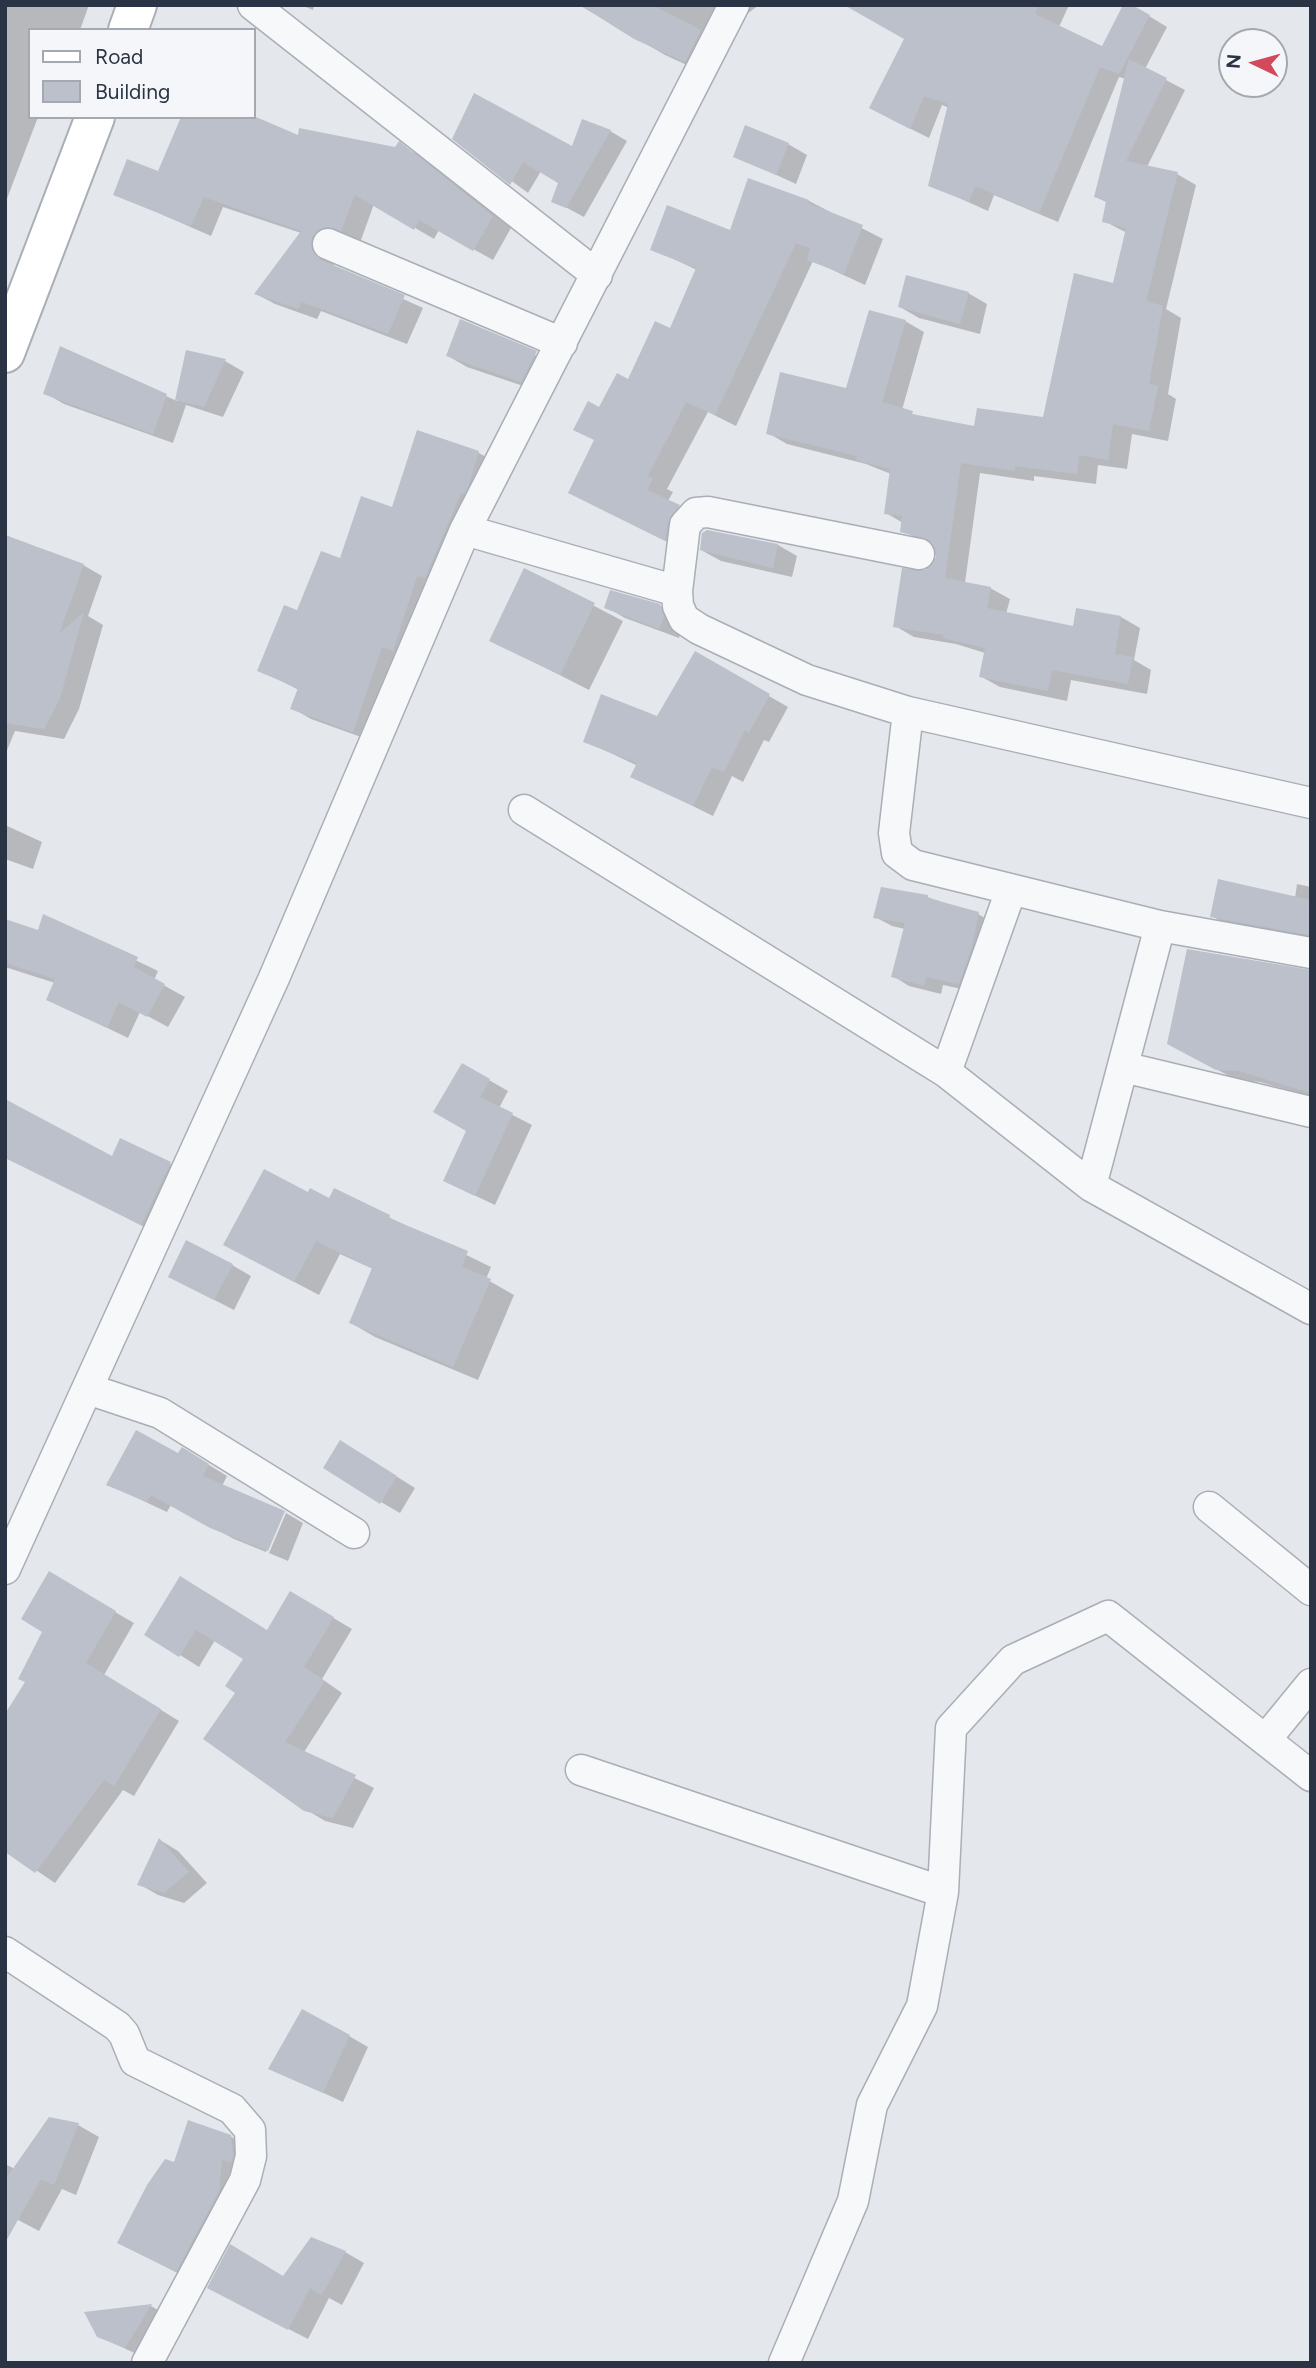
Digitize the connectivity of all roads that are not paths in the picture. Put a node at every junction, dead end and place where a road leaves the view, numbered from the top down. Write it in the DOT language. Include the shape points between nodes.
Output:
graph roads {
  1 [pos="138,5"];
  2 [pos="253,5"];
  3 [pos="734,5"];
  4 [pos="129,28"];
  5 [pos="94,119"];
  6 [pos="328,244"];
  7 [pos="597,275"];
  8 [pos="562,343"];
  9 [pos="5,353"];
  10 [pos="465,530"];
  11 [pos="919,554"];
  12 [pos="677,591"];
  13 [pos="908,712"];
  14 [pos="1311,803"];
  15 [pos="524,810"];
  16 [pos="1011,890"];
  17 [pos="1160,926"];
  18 [pos="1311,953"];
  19 [pos="1123,1067"];
  20 [pos="946,1072"];
  21 [pos="1311,1112"];
  22 [pos="1091,1186"];
  23 [pos="1310,1306"];
  24 [pos="88,1389"];
  25 [pos="1209,1507"];
  26 [pos="354,1533"];
  27 [pos="12,1536"];
  28 [pos="5,1569"];
  29 [pos="1311,1590"];
  30 [pos="1311,1684"];
  31 [pos="1266,1739"];
  32 [pos="581,1770"];
  33 [pos="1311,1776"];
  34 [pos="943,1892"];
  35 [pos="5,1952"];
  36 [pos="147,2363"];
  37 [pos="784,2363"];
  1 -- 4 [label="main road"];
  2 -- 7 [label="street"];
  3 -- 7 [label="street"];
  5 -- 9 [label="main road"];
  6 -- 8 [label="street"];
  7 -- 8 [label="street"];
  8 -- 10 [label="street"];
  10 -- 12 [label="street"];
  10 -- 24 [label="street" via="274,978"];
  11 -- 12 [label="street" via="696,513 685,525"];
  12 -- 13 [label="street" via="684,619 699,629 807,680"];
  13 -- 14 [label="street"];
  13 -- 16 [label="street" via="894,833 897,853 913,865"];
  15 -- 20 [label="street"];
  16 -- 17 [label="street"];
  16 -- 20 [label="street"];
  17 -- 18 [label="street"];
  17 -- 19 [label="street"];
  19 -- 21 [label="street"];
  19 -- 22 [label="street"];
  20 -- 22 [label="street"];
  22 -- 23 [label="street"];
  24 -- 26 [label="street" via="160,1413"];
  24 -- 27 [label="street"];
  25 -- 29 [label="street"];
  27 -- 28 [label="street"];
  30 -- 31 [label="street"];
  31 -- 33 [label="street"];
  31 -- 34 [label="street" via="1108,1616 1013,1660 951,1728"];
  32 -- 34 [label="street"];
  34 -- 37 [label="street" via="922,2006 872,2105 853,2201"];
  35 -- 36 [label="street" via="117,2026 135,2061 232,2109 250,2130 251,2157 245,2180"];
}
